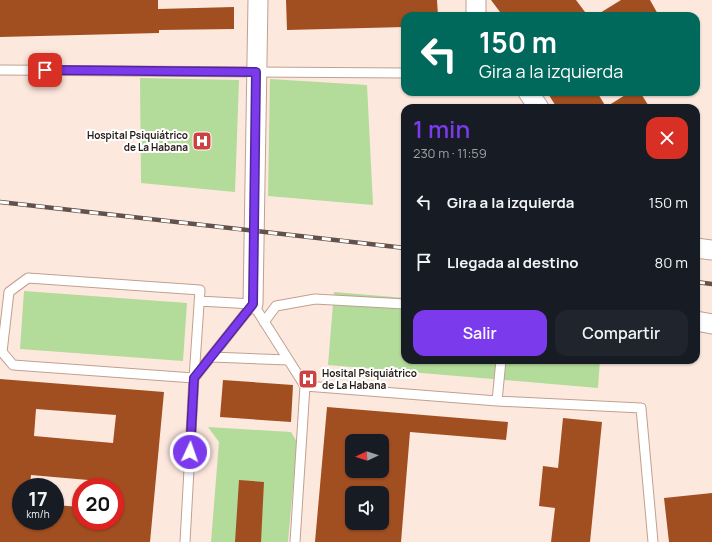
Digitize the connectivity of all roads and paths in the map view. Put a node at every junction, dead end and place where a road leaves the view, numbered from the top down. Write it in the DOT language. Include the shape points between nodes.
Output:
graph roads {
  1 [pos="258,0"];
  2 [pos="476,0"];
  3 [pos="476,12"];
  4 [pos="0,70"];
  5 [pos="256,72"];
  6 [pos="401,73"];
  7 [pos="700,248"];
  8 [pos="712,250"];
  9 [pos="199,301"];
  10 [pos="253,304"];
  11 [pos="401,304"];
  12 [pos="700,321"];
  13 [pos="264,322"];
  14 [pos="712,324"];
  15 [pos="212,357"];
  16 [pos="288,360"];
  17 [pos="501,364"];
  18 [pos="194,378"];
  19 [pos="305,386"];
  20 [pos="497,401"];
  21 [pos="184,542"];
  22 [pos="295,542"];
  23 [pos="654,542"];
  1 -- 5 [label="street"];
  2 -- 3 [label="street"];
  4 -- 5 [label="lane"];
  5 -- 6 [label="lane"];
  5 -- 10 [label="street"];
  7 -- 8 [label="street"];
  9 -- 10 [label="lane"];
  9 -- 18 [label="lane"];
  9 -- 18 [label="lane" via="200,290 28,278 9,292 2,352 13,365"];
  10 -- 13 [label="lane"];
  10 -- 15 [label="lane"];
  11 -- 13 [label="lane" via="315,299 276,306"];
  12 -- 14 [label="street"];
  13 -- 16 [label="lane"];
  15 -- 16 [label="lane"];
  15 -- 18 [label="lane"];
  16 -- 19 [label="lane"];
  17 -- 20 [label="lane"];
  18 -- 21 [label="lane"];
  19 -- 20 [label="lane"];
  19 -- 22 [label="lane"];
  20 -- 23 [label="lane" via="641,408"];
}
